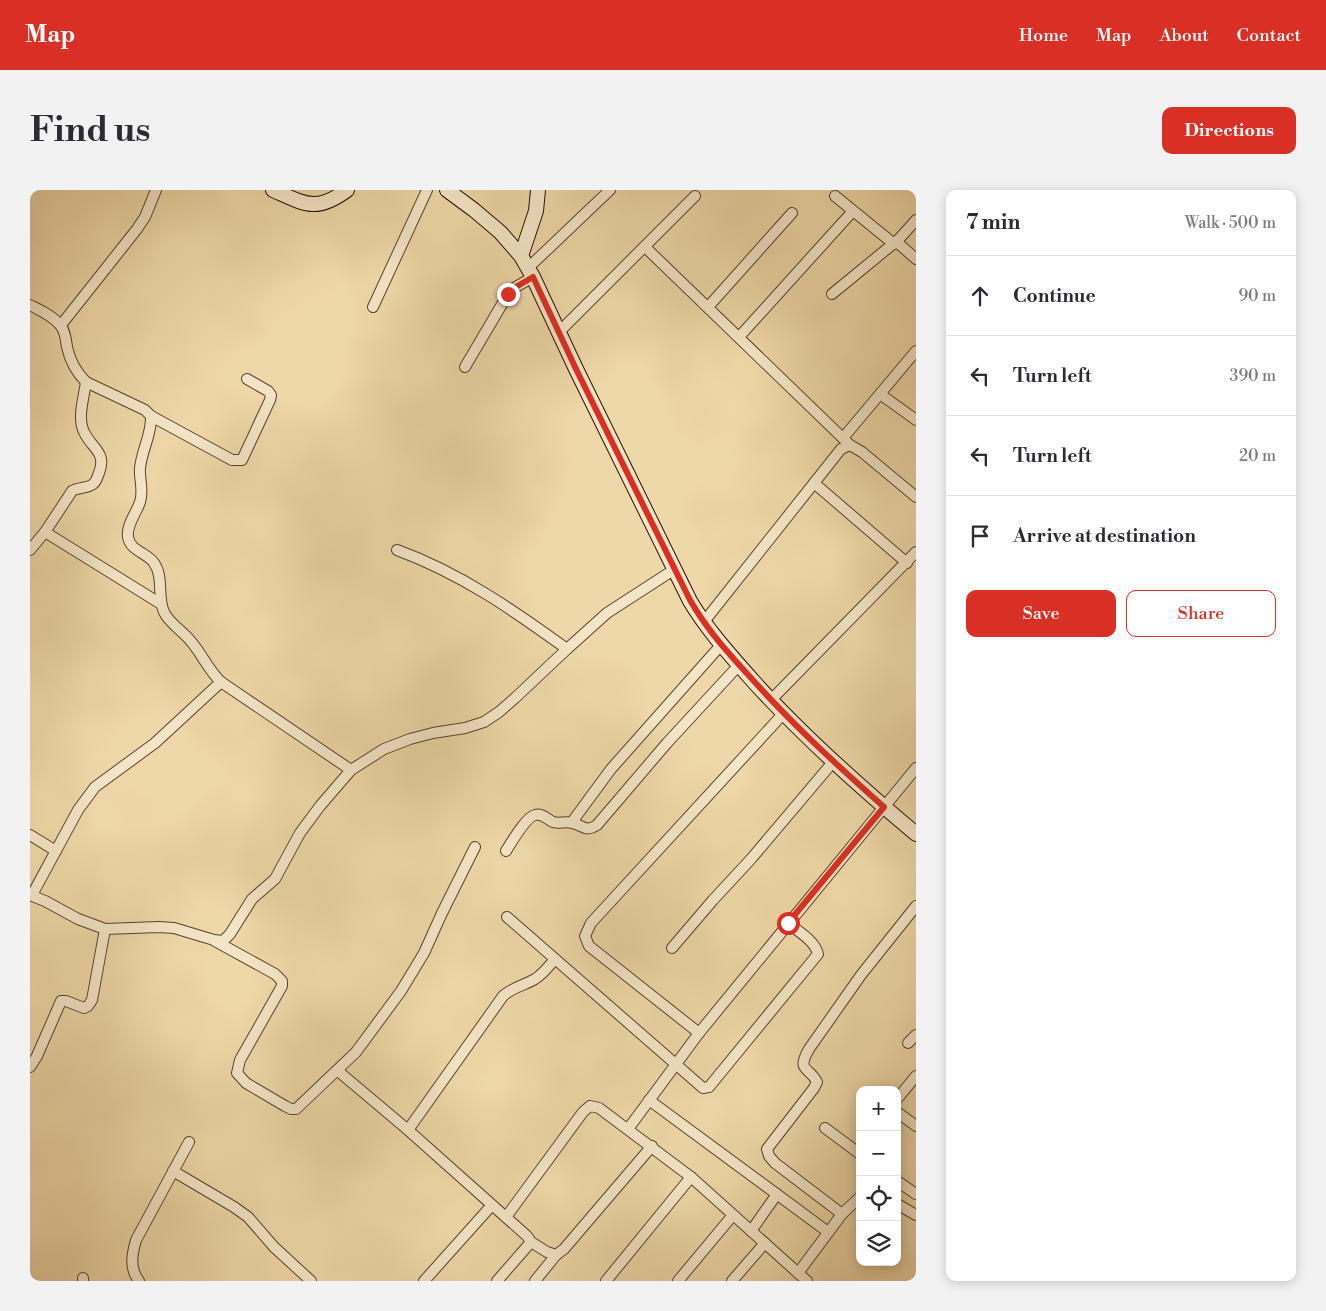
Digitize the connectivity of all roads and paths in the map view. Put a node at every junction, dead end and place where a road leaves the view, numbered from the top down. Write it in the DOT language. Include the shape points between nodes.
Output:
graph roads {
  1 [pos="156,190"];
  2 [pos="273,190"];
  3 [pos="347,190"];
  4 [pos="427,190"];
  5 [pos="447,190"];
  6 [pos="538,190"];
  7 [pos="610,190"];
  8 [pos="695,196"];
  9 [pos="835,196"];
  10 [pos="853,211"];
  11 [pos="792,213"];
  12 [pos="916,220"];
  13 [pos="897,241"];
  14 [pos="644,247"];
  15 [pos="916,259"];
  16 [pos="528,267"];
  17 [pos="832,294"];
  18 [pos="30,305"];
  19 [pos="374,307"];
  20 [pos="708,307"];
  21 [pos="61,325"];
  22 [pos="559,332"];
  23 [pos="739,337"];
  24 [pos="916,352"];
  25 [pos="465,367"];
  26 [pos="246,379"];
  27 [pos="86,382"];
  28 [pos="880,394"];
  29 [pos="151,416"];
  30 [pos="916,420"];
  31 [pos="846,441"];
  32 [pos="814,483"];
  33 [pos="916,497"];
  34 [pos="44,532"];
  35 [pos="30,550"];
  36 [pos="397,550"];
  37 [pos="916,552"];
  38 [pos="907,562"];
  39 [pos="676,569"];
  40 [pos="161,604"];
  41 [pos="703,622"];
  42 [pos="721,645"];
  43 [pos="567,649"];
  44 [pos="739,665"];
  45 [pos="220,682"];
  46 [pos="771,700"];
  47 [pos="784,713"];
  48 [pos="833,762"];
  49 [pos="916,768"];
  50 [pos="351,770"];
  51 [pos="884,807"];
  52 [pos="572,822"];
  53 [pos="916,834"];
  54 [pos="30,835"];
  55 [pos="475,847"];
  56 [pos="56,851"];
  57 [pos="506,851"];
  58 [pos="31,895"];
  59 [pos="916,906"];
  60 [pos="508,918"];
  61 [pos="788,923"];
  62 [pos="105,929"];
  63 [pos="214,940"];
  64 [pos="672,948"];
  65 [pos="555,959"];
  66 [pos="698,1033"];
  67 [pos="675,1065"];
  68 [pos="30,1067"];
  69 [pos="338,1071"];
  70 [pos="916,1076"];
  71 [pos="901,1093"];
  72 [pos="649,1100"];
  73 [pos="901,1115"];
  74 [pos="916,1126"];
  75 [pos="825,1128"];
  76 [pos="628,1129"];
  77 [pos="408,1130"];
  78 [pos="189,1142"];
  79 [pos="652,1146"];
  80 [pos="856,1151"];
  81 [pos="173,1171"];
  82 [pos="691,1177"];
  83 [pos="901,1184"];
  84 [pos="777,1194"];
  85 [pos="916,1194"];
  86 [pos="856,1201"];
  87 [pos="492,1205"];
  88 [pos="901,1206"];
  89 [pos="842,1214"];
  90 [pos="733,1215"];
  91 [pos="916,1215"];
  92 [pos="506,1217"];
  93 [pos="751,1231"];
  94 [pos="828,1232"];
  95 [pos="532,1242"];
  96 [pos="765,1243"];
  97 [pos="556,1255"];
  98 [pos="798,1273"];
  99 [pos="139,1281"];
  100 [pos="311,1281"];
  101 [pos="424,1281"];
  102 [pos="497,1281"];
  103 [pos="535,1281"];
  104 [pos="606,1281"];
  105 [pos="678,1281"];
  106 [pos="732,1281"];
  107 [pos="807,1281"];
  1 -- 21 [label="street" via="145,218"];
  2 -- 3 [label="main road" via="316,205 329,202"];
  4 -- 19 [label="street"];
  5 -- 16 [label="main road" via="500,232"];
  6 -- 16 [label="main road"];
  7 -- 16 [label="street"];
  8 -- 14 [label="street"];
  9 -- 10 [label="street"];
  10 -- 13 [label="street"];
  10 -- 23 [label="street"];
  11 -- 20 [label="street"];
  12 -- 13 [label="street"];
  13 -- 15 [label="street"];
  13 -- 17 [label="street"];
  14 -- 20 [label="street"];
  14 -- 22 [label="street"];
  16 -- 22 [label="main road"];
  16 -- 25 [label="street" via="508,294"];
  18 -- 21 [label="street"];
  20 -- 23 [label="street"];
  21 -- 27 [label="street" via="71,362"];
  22 -- 39 [label="main road"];
  23 -- 31 [label="street"];
  24 -- 28 [label="street"];
  26 -- 29 [label="street" via="271,395 242,460 232,460"];
  27 -- 29 [label="street"];
  27 -- 34 [label="street" via="81,419 83,432 102,458 102,466 92,485 72,491"];
  28 -- 30 [label="street"];
  28 -- 31 [label="street"];
  29 -- 40 [label="street" via="151,429 140,469 141,500 128,537 131,544 155,564"];
  31 -- 32 [label="street"];
  31 -- 33 [label="street"];
  32 -- 38 [label="street"];
  32 -- 41 [label="street"];
  34 -- 35 [label="street"];
  34 -- 40 [label="street"];
  36 -- 43 [label="street" via="477,588"];
  37 -- 38 [label="street"];
  38 -- 46 [label="street"];
  39 -- 41 [label="main road"];
  39 -- 43 [label="street" via="619,604"];
  40 -- 45 [label="street" via="164,613 197,648"];
  41 -- 42 [label="main road"];
  42 -- 44 [label="main road"];
  42 -- 52 [label="street" via="611,769"];
  43 -- 50 [label="street" via="484,722 410,739 384,749"];
  44 -- 46 [label="main road"];
  44 -- 52 [label="street" via="597,825 591,829"];
  45 -- 50 [label="street"];
  45 -- 56 [label="street" via="155,743 96,786 78,810"];
  46 -- 47 [label="main road"];
  47 -- 48 [label="main road"];
  47 -- 66 [label="street" via="591,923 585,936 589,946"];
  48 -- 51 [label="main road"];
  48 -- 64 [label="street"];
  49 -- 51 [label="street"];
  50 -- 63 [label="street" via="300,833 275,879 252,899 223,941"];
  51 -- 53 [label="main road"];
  51 -- 61 [label="street"];
  52 -- 57 [label="street" via="562,824 535,814"];
  54 -- 56 [label="street"];
  55 -- 69 [label="street" via="412,974 366,1040"];
  56 -- 58 [label="street"];
  58 -- 62 [label="street"];
  59 -- 89 [label="street" via="861,975 809,1049 803,1064 817,1082 767,1149 775,1163"];
  60 -- 65 [label="street"];
  61 -- 66 [label="street"];
  61 -- 67 [label="street" via="817,949 814,960 709,1087 703,1088"];
  62 -- 63 [label="street" via="174,928"];
  62 -- 68 [label="street" via="92,1000 84,1008 62,1002"];
  63 -- 69 [label="street" via="282,980 282,986 240,1060 237,1073 240,1079 290,1109 296,1109"];
  65 -- 67 [label="street"];
  65 -- 77 [label="street" via="540,976 503,996"];
  66 -- 67 [label="street"];
  67 -- 72 [label="street"];
  69 -- 77 [label="street"];
  70 -- 71 [label="street"];
  72 -- 76 [label="street"];
  72 -- 84 [label="street"];
  73 -- 74 [label="street"];
  75 -- 80 [label="street"];
  76 -- 79 [label="street"];
  76 -- 92 [label="street" via="599,1108 590,1106"];
  77 -- 87 [label="street"];
  78 -- 81 [label="street"];
  79 -- 82 [label="street"];
  79 -- 97 [label="street"];
  81 -- 99 [label="street" via="136,1240 132,1265"];
  81 -- 100 [label="street" via="248,1217 274,1247"];
  82 -- 90 [label="street"];
  82 -- 104 [label="street"];
  83 -- 85 [label="street"];
  84 -- 93 [label="street"];
  84 -- 94 [label="street"];
  86 -- 89 [label="street"];
  87 -- 92 [label="street"];
  87 -- 101 [label="street"];
  88 -- 91 [label="street"];
  89 -- 94 [label="street"];
  90 -- 93 [label="street"];
  90 -- 105 [label="street"];
  92 -- 95 [label="street"];
  93 -- 96 [label="street"];
  94 -- 98 [label="street"];
  95 -- 97 [label="street"];
  95 -- 102 [label="street"];
  96 -- 98 [label="street"];
  96 -- 106 [label="street"];
  97 -- 103 [label="street"];
  98 -- 107 [label="street"];
}
